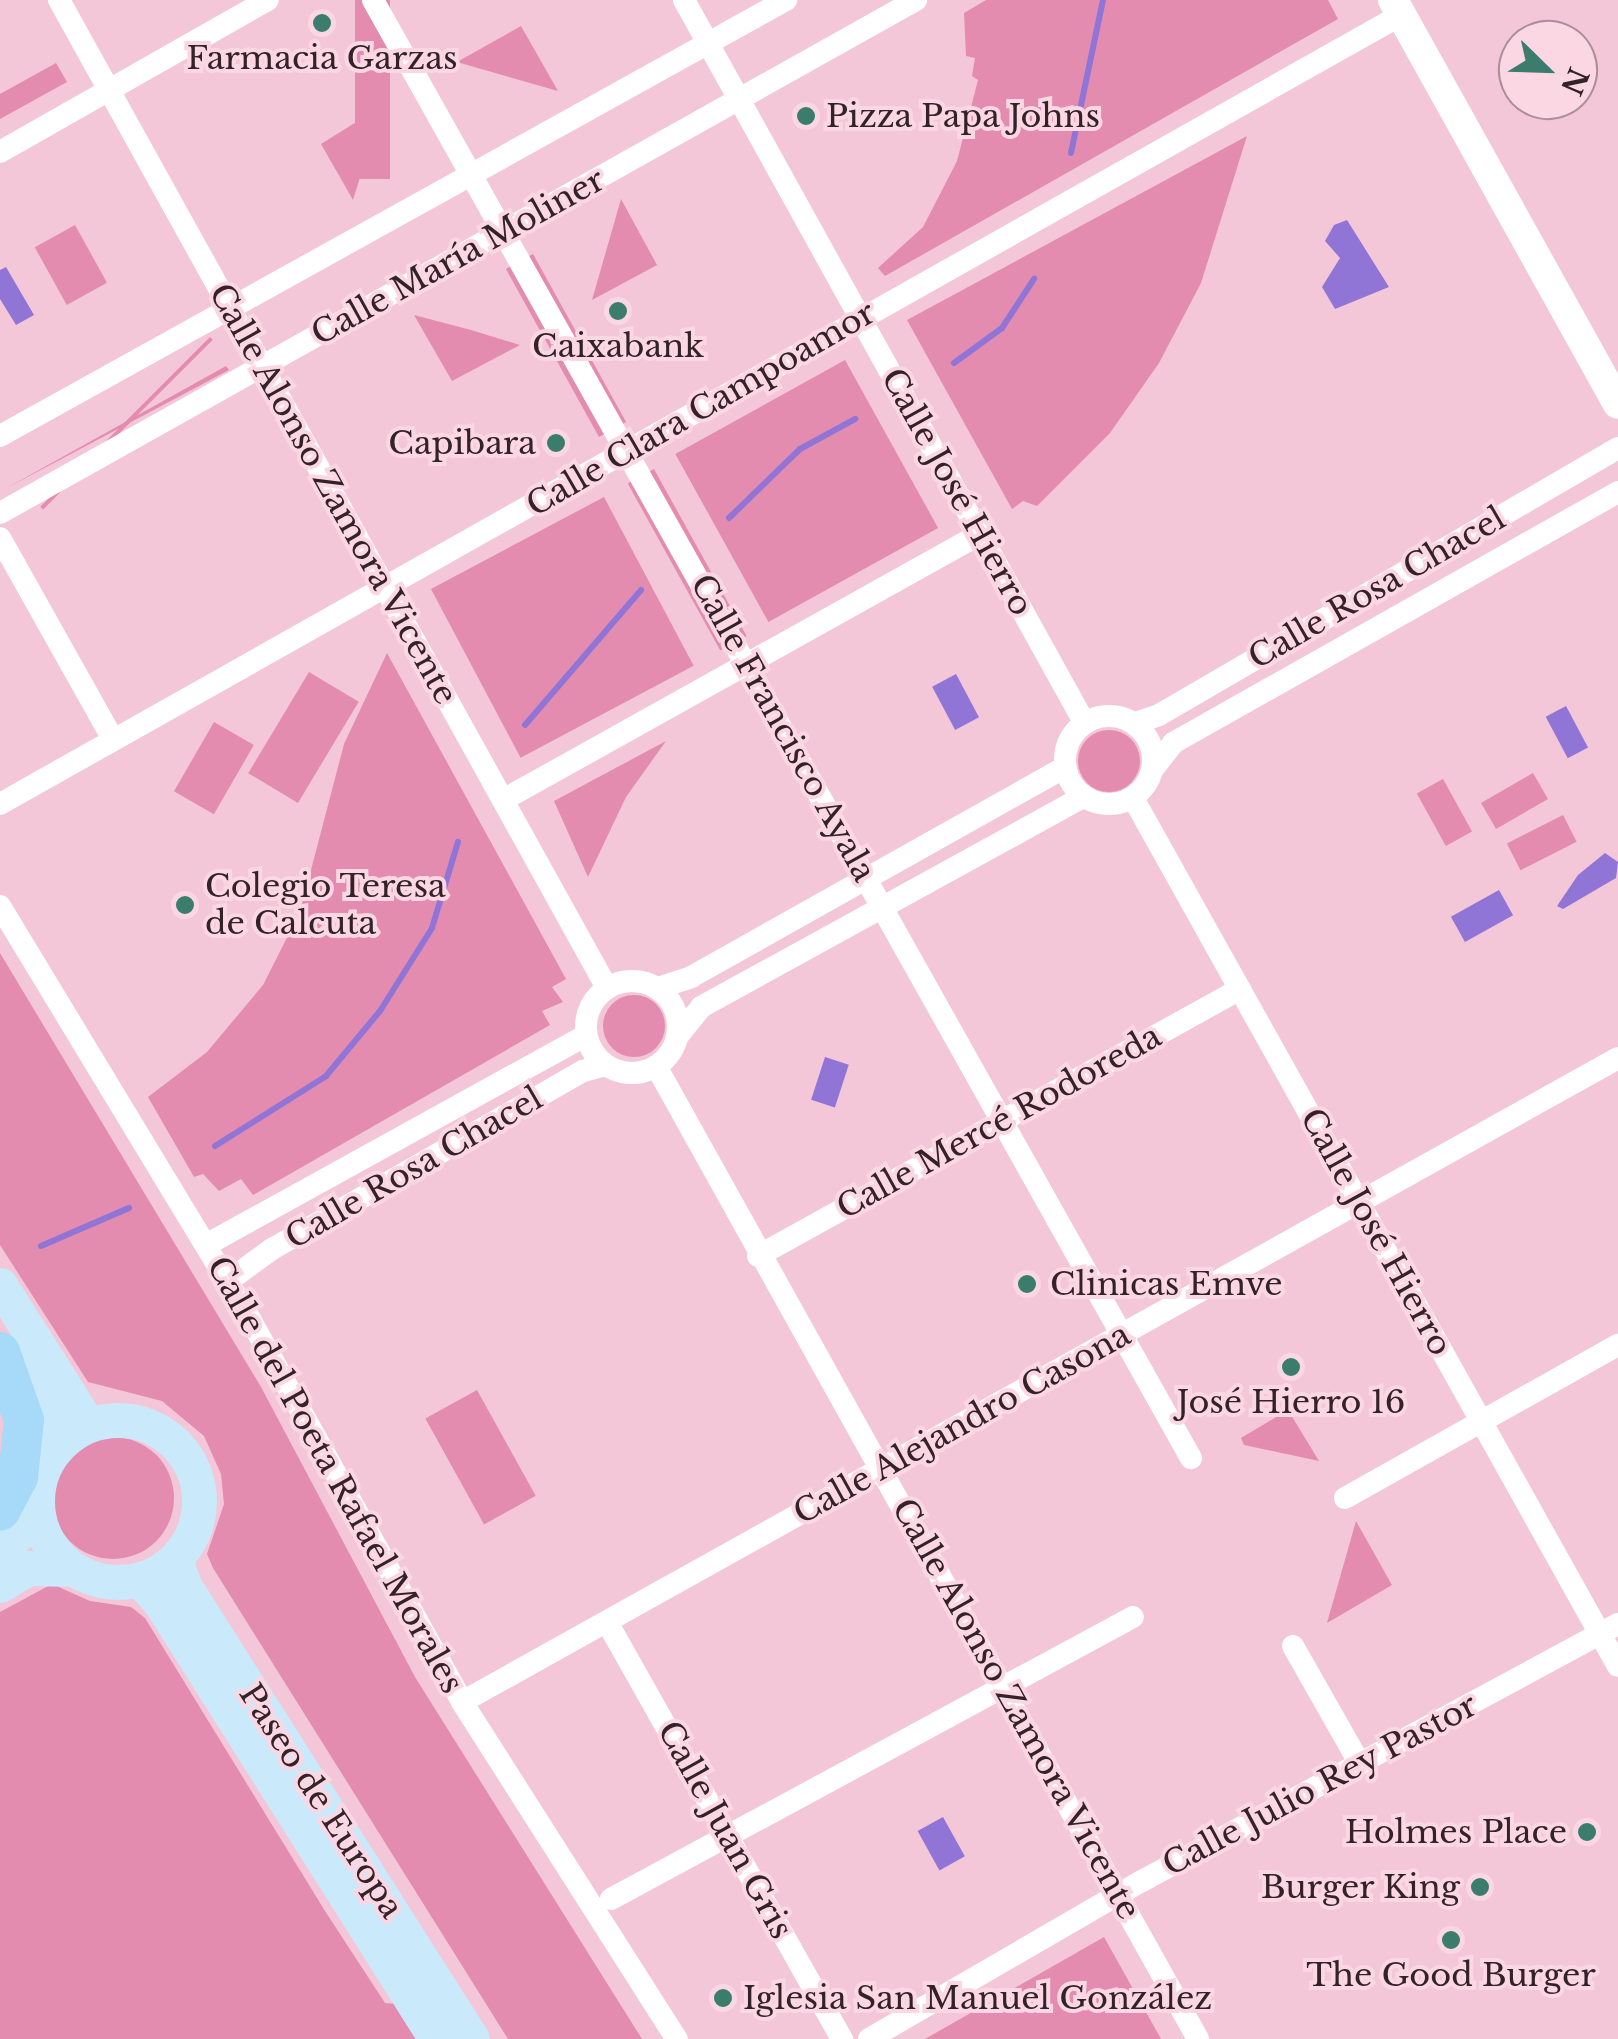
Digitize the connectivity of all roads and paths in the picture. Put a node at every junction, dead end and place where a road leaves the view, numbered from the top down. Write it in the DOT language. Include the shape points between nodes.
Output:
graph roads {
  1 [pos="58,0"];
  2 [pos="268,0"];
  3 [pos="373,0"];
  4 [pos="684,0"];
  5 [pos="786,0"];
  6 [pos="916,0"];
  7 [pos="1397,7"];
  8 [pos="708,43"];
  9 [pos="109,91"];
  10 [pos="743,98"];
  11 [pos="0,152"];
  12 [pos="470,175"];
  13 [pos="503,232"];
  14 [pos="230,309"];
  15 [pos="860,318"];
  16 [pos="262,367"];
  17 [pos="1618,404"];
  18 [pos="0,436"];
  19 [pos="1618,448"];
  20 [pos="628,453"];
  21 [pos="1618,492"];
  22 [pos="0,513"];
  23 [pos="980,534"];
  24 [pos="0,538"];
  25 [pos="384,587"];
  26 [pos="750,666"];
  27 [pos="1084,722"];
  28 [pos="1134,723"];
  29 [pos="113,739"];
  30 [pos="1064,768"];
  31 [pos="1153,769"];
  32 [pos="1083,797"];
  33 [pos="1133,798"];
  34 [pos="503,800"];
  35 [pos="0,804"];
  36 [pos="867,879"];
  37 [pos="0,906"];
  38 [pos="882,906"];
  39 [pos="606,988"];
  40 [pos="658,988"];
  41 [pos="1240,989"];
  42 [pos="586,1035"];
  43 [pos="677,1036"];
  44 [pos="1618,1058"];
  45 [pos="605,1065"];
  46 [pos="656,1066"];
  47 [pos="1002,1118"];
  48 [pos="1359,1202"];
  49 [pos="206,1245"];
  50 [pos="758,1256"];
  51 [pos="228,1281"];
  52 [pos="0,1285"];
  53 [pos="1123,1334"];
  54 [pos="0,1336"];
  55 [pos="1618,1346"];
  56 [pos="0,1352"];
  57 [pos="1482,1423"];
  58 [pos="75,1434"];
  59 [pos="1191,1458"];
  60 [pos="882,1469"];
  61 [pos="1345,1498"];
  62 [pos="18,1512"];
  63 [pos="0,1553"];
  64 [pos="175,1560"];
  65 [pos="72,1569"];
  66 [pos="140,1580"];
  67 [pos="0,1586"];
  68 [pos="1133,1617"];
  69 [pos="607,1622"];
  70 [pos="1609,1629"];
  71 [pos="1292,1646"];
  72 [pos="1618,1666"];
  73 [pos="1005,1688"];
  74 [pos="462,1702"];
  75 [pos="1360,1764"];
  76 [pos="730,1839"];
  77 [pos="1119,1894"];
  78 [pos="611,1900"];
  79 [pos="436,2039"];
  80 [pos="472,2039"];
  81 [pos="677,2039"];
  82 [pos="842,2039"];
  83 [pos="870,2039"];
  84 [pos="1198,2039"];
  1 -- 9 [label="street, Calle Alonso Zamora Vicente"];
  2 -- 9 [label="street"];
  3 -- 12 [label="street, Calle Francisco Ayala"];
  4 -- 8 [label="street, Calle José Hierro"];
  5 -- 8 [label="street, Calle María Moliner"];
  6 -- 10 [label="street, Calle María Moliner"];
  7 -- 15 [label="street, Calle Clara Campoamor"];
  7 -- 17 [label="street"];
  8 -- 10 [label="street, Calle José Hierro"];
  8 -- 12 [label="street, Calle María Moliner"];
  9 -- 11 [label="street"];
  9 -- 14 [label="street, Calle Alonso Zamora Vicente"];
  10 -- 13 [label="street, Calle María Moliner"];
  10 -- 15 [label="street, Calle José Hierro"];
  12 -- 13 [label="street, Calle Francisco Ayala"];
  12 -- 14 [label="street, Calle María Moliner"];
  13 -- 16 [label="street, Calle María Moliner"];
  13 -- 20 [label="street, Calle Francisco Ayala"];
  14 -- 16 [label="street, Calle Alonso Zamora Vicente"];
  14 -- 18 [label="street, Calle María Moliner"];
  15 -- 20 [label="street, Calle Clara Campoamor"];
  15 -- 23 [label="street, Calle José Hierro"];
  16 -- 22 [label="street, Calle María Moliner"];
  16 -- 25 [label="street, Calle Alonso Zamora Vicente"];
  19 -- 28 [label="street, Calle Rosa Chacel" via="1159,715"];
  20 -- 25 [label="street, Calle Clara Campoamor"];
  20 -- 26 [label="street, Calle Francisco Ayala"];
  21 -- 31 [label="street, Calle Rosa Chacel" via="1173,742"];
  23 -- 26 [label="street"];
  23 -- 27 [label="street, Calle José Hierro"];
  24 -- 29 [label="street"];
  25 -- 29 [label="street, Calle Clara Campoamor"];
  25 -- 34 [label="street, Calle Alonso Zamora Vicente"];
  26 -- 34 [label="street"];
  26 -- 36 [label="street, Calle Francisco Ayala"];
  27 -- 28 [label="street" via="1118,716"];
  27 -- 30 [label="street" via="1065,750"];
  28 -- 31 [label="street" via="1153,752"];
  29 -- 35 [label="street, Calle Clara Campoamor"];
  30 -- 32 [label="street"];
  30 -- 36 [label="street"];
  31 -- 33 [label="street"];
  32 -- 33 [label="street" via="1099,804"];
  32 -- 38 [label="street"];
  33 -- 41 [label="street, Calle José Hierro"];
  34 -- 39 [label="street, Calle Alonso Zamora Vicente"];
  36 -- 38 [label="street, Calle Francisco Ayala"];
  36 -- 40 [label="street" via="691,977"];
  37 -- 49 [label="street, Calle del Poeta Rafael Morales"];
  38 -- 43 [label="street" via="702,1007"];
  38 -- 47 [label="street, Calle Francisco Ayala"];
  39 -- 40 [label="street" via="642,981"];
  39 -- 42 [label="street" via="593,1000"];
  40 -- 43 [label="street" via="677,1018"];
  41 -- 47 [label="street, Calle Mercé Rodoreda"];
  41 -- 48 [label="street, Calle José Hierro"];
  42 -- 45 [label="street"];
  42 -- 49 [label="street, Calle Rosa Chacel"];
  43 -- 46 [label="street"];
  44 -- 48 [label="street, Calle Alejandro Casona"];
  45 -- 46 [label="street" via="640,1072"];
  45 -- 51 [label="street, Calle Rosa Chacel" via="583,1071 272,1249"];
  46 -- 50 [label="street, Calle Alonso Zamora Vicente"];
  47 -- 50 [label="street, Calle Mercé Rodoreda"];
  47 -- 53 [label="street, Calle Francisco Ayala"];
  48 -- 53 [label="street, Calle Alejandro Casona"];
  48 -- 57 [label="street, Calle José Hierro"];
  49 -- 51 [label="street, Calle del Poeta Rafael Morales"];
  50 -- 60 [label="street, Calle Alonso Zamora Vicente"];
  51 -- 74 [label="street, Calle del Poeta Rafael Morales"];
  52 -- 58 [label="main road"];
  53 -- 59 [label="street, Calle Francisco Ayala"];
  53 -- 60 [label="street, Calle Alejandro Casona"];
  54 -- 58 [label="main road"];
  55 -- 57 [label="street"];
  56 -- 62 [label="highway" via="24,1420"];
  57 -- 61 [label="street"];
  57 -- 70 [label="street, Calle José Hierro"];
  58 -- 62 [label="main road"];
  58 -- 64 [label="main road" via="138,1421 160,1430 193,1468 198,1516"];
  60 -- 69 [label="street, Calle Alejandro Casona"];
  60 -- 73 [label="street, Calle Alonso Zamora Vicente"];
  62 -- 63 [label="main road"];
  62 -- 65 [label="main road"];
  64 -- 66 [label="main road"];
  64 -- 80 [label="main road, Paseo de Europa" via="185,1587"];
  65 -- 66 [label="main road" via="94,1580"];
  65 -- 67 [label="main road" via="28,1568"];
  66 -- 79 [label="main road, Paseo de Europa"];
  68 -- 73 [label="street"];
  69 -- 74 [label="street, Calle Alejandro Casona"];
  69 -- 76 [label="street, Calle Juan Gris"];
  70 -- 72 [label="street, Calle José Hierro"];
  70 -- 75 [label="street, Calle Julio Rey Pastor"];
  71 -- 75 [label="street"];
  73 -- 76 [label="street"];
  73 -- 77 [label="street, Calle Alonso Zamora Vicente"];
  74 -- 81 [label="street, Calle del Poeta Rafael Morales"];
  75 -- 77 [label="street, Calle Julio Rey Pastor"];
  76 -- 78 [label="street"];
  76 -- 82 [label="street, Calle Juan Gris"];
  77 -- 83 [label="street, Calle Julio Rey Pastor"];
  77 -- 84 [label="street, Calle Alonso Zamora Vicente"];
}
